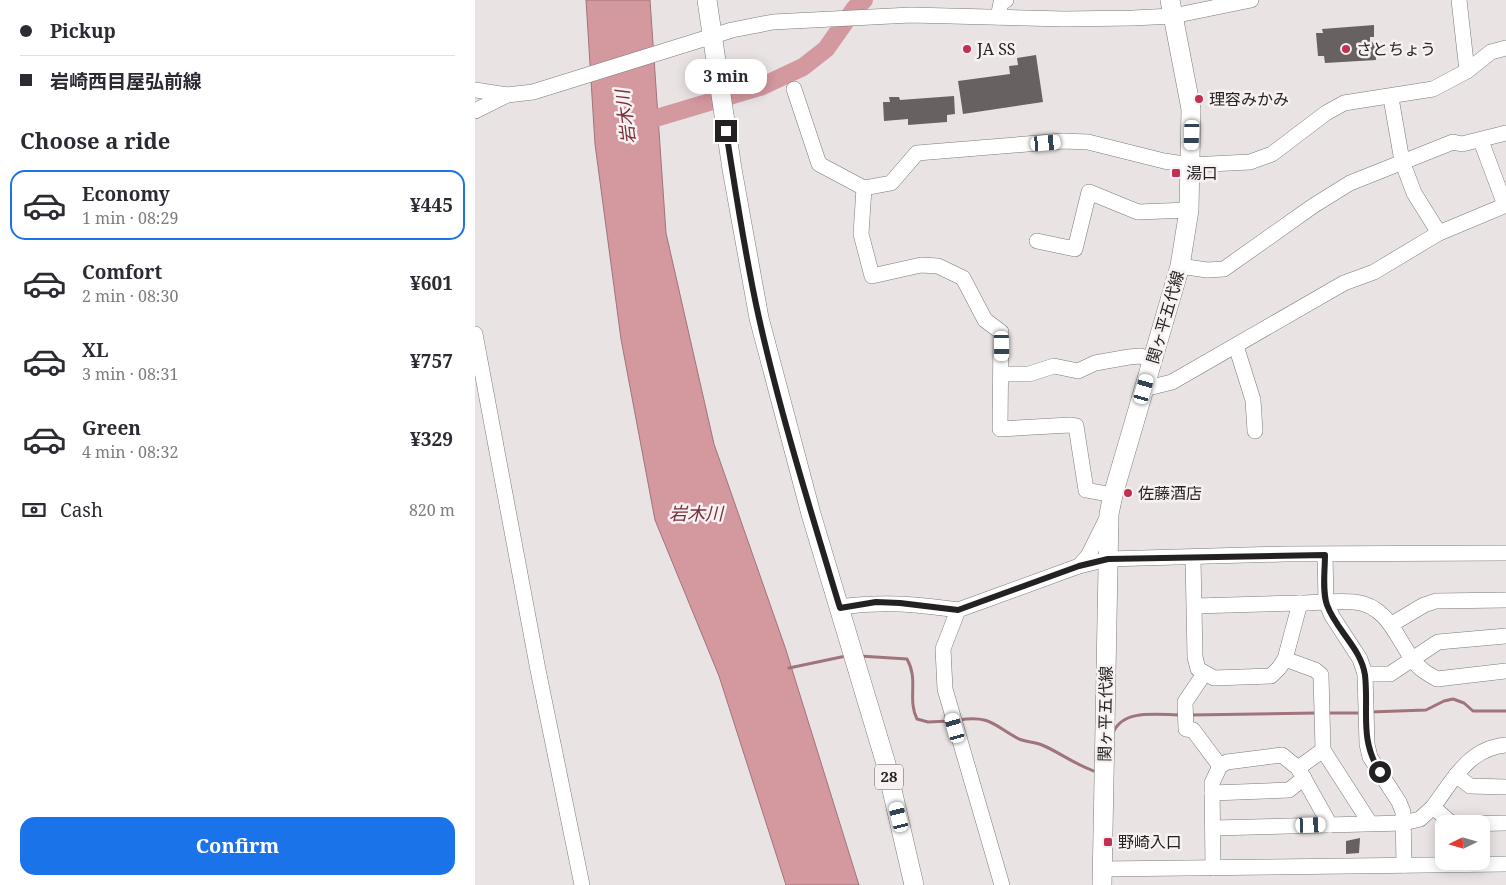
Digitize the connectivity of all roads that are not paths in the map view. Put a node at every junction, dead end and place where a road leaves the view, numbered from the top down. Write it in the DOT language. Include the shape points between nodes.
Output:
graph roads {
  1 [pos="707,0"];
  2 [pos="1006,0"];
  3 [pos="1251,0"];
  4 [pos="1459,0"];
  5 [pos="1172,8"];
  6 [pos="998,17"];
  7 [pos="713,37"];
  8 [pos="1506,48"];
  9 [pos="1467,70"];
  10 [pos="794,89"];
  11 [pos="475,90"];
  12 [pos="507,95"];
  13 [pos="1391,98"];
  14 [pos="475,111"];
  15 [pos="1506,133"];
  16 [pos="1481,141"];
  17 [pos="1403,161"];
  18 [pos="1190,165"];
  19 [pos="864,188"];
  20 [pos="1505,205"];
  21 [pos="1189,210"];
  22 [pos="1439,232"];
  23 [pos="1037,240"];
  24 [pos="1180,266"];
  25 [pos="475,334"];
  26 [pos="1236,346"];
  27 [pos="1153,360"];
  28 [pos="1002,374"];
  29 [pos="1144,389"];
  30 [pos="1255,431"];
  31 [pos="1113,495"];
  32 [pos="1109,514"];
  33 [pos="1506,553"];
  34 [pos="1325,555"];
  35 [pos="1193,558"];
  36 [pos="1108,559"];
  37 [pos="1079,566"];
  38 [pos="1506,600"];
  39 [pos="1326,602"];
  40 [pos="1301,603"];
  41 [pos="1195,606"];
  42 [pos="840,608"];
  43 [pos="958,610"];
  44 [pos="1392,624"];
  45 [pos="1506,636"];
  46 [pos="1285,658"];
  47 [pos="1413,660"];
  48 [pos="1506,671"];
  49 [pos="1204,674"];
  50 [pos="1365,674"];
  51 [pos="1506,745"];
  52 [pos="1323,750"];
  53 [pos="1220,766"];
  54 [pos="1301,773"];
  55 [pos="1456,776"];
  56 [pos="1506,787"];
  57 [pos="1212,793"];
  58 [pos="1433,807"];
  59 [pos="1442,815"];
  60 [pos="1371,823"];
  61 [pos="1404,823"];
  62 [pos="1490,823"];
  63 [pos="1506,823"];
  64 [pos="1330,824"];
  65 [pos="1214,828"];
  66 [pos="1404,864"];
  67 [pos="1506,864"];
  68 [pos="1213,868"];
  69 [pos="1102,877"];
  70 [pos="582,885"];
  71 [pos="914,885"];
  72 [pos="1002,885"];
  1 -- 7 [label="main road, 28"];
  2 -- 6 [label="street" via="1001,2"];
  3 -- 5 [label="street"];
  4 -- 9 [label="street"];
  5 -- 6 [label="street" via="1110,19"];
  5 -- 18 [label="main road, 関ヶ平五代線" via="1191,109"];
  6 -- 7 [label="street" via="816,19 762,24"];
  7 -- 12 [label="street" via="566,83"];
  7 -- 42 [label="main road, 28" via="752,282 767,352"];
  8 -- 9 [label="street" via="1491,52"];
  9 -- 13 [label="street" via="1433,89"];
  10 -- 19 [label="street" via="819,164"];
  11 -- 12 [label="street"];
  12 -- 14 [label="street"];
  13 -- 17 [label="street"];
  13 -- 18 [label="street" via="1344,103 1272,154 1250,162"];
  15 -- 16 [label="street"];
  16 -- 17 [label="street" via="1453,142"];
  16 -- 20 [label="street"];
  17 -- 22 [label="street" via="1414,193"];
  17 -- 24 [label="street" via="1349,183 1224,269"];
  18 -- 19 [label="street" via="1088,142 1063,141 917,153 891,183"];
  18 -- 21 [label="main road, 関ヶ平五代線"];
  19 -- 28 [label="street" via="861,234 872,276 921,265 938,266 963,278 985,320 1001,332"];
  20 -- 22 [label="street"];
  21 -- 23 [label="street" via="1138,212 1089,192 1075,249"];
  21 -- 24 [label="main road, 関ヶ平五代線"];
  22 -- 26 [label="street" via="1374,272 1344,283"];
  24 -- 27 [label="main road, 関ヶ平五代線"];
  25 -- 70 [label="street"];
  26 -- 29 [label="street" via="1172,382"];
  26 -- 30 [label="street" via="1253,400"];
  27 -- 28 [label="street" via="1129,357 1095,363 1079,371 1054,366 1029,374"];
  27 -- 29 [label="main road, 関ヶ平五代線"];
  28 -- 31 [label="street" via="1000,429 1077,426 1086,490"];
  29 -- 31 [label="main road, 関ヶ平五代線"];
  31 -- 32 [label="main road, 関ヶ平五代線"];
  32 -- 36 [label="main road, 関ヶ平五代線"];
  32 -- 37 [label="street" via="1089,556"];
  33 -- 34 [label="street"];
  34 -- 35 [label="street"];
  34 -- 39 [label="street"];
  35 -- 36 [label="street"];
  35 -- 41 [label="street"];
  36 -- 37 [label="street"];
  36 -- 69 [label="main road, 関ヶ平五代線"];
  37 -- 43 [label="street"];
  38 -- 44 [label="street" via="1436,601"];
  39 -- 40 [label="street"];
  39 -- 44 [label="street" via="1367,605"];
  39 -- 50 [label="street" via="1361,659"];
  40 -- 41 [label="street"];
  40 -- 46 [label="street"];
  41 -- 49 [label="street" via="1195,657 1198,669"];
  42 -- 43 [label="street" via="876,602"];
  42 -- 71 [label="main road, 28" via="886,764"];
  43 -- 72 [label="street" via="943,649 942,669 953,721"];
  44 -- 47 [label="street"];
  45 -- 47 [label="street" via="1438,642"];
  46 -- 49 [label="street" via="1271,676 1214,678"];
  46 -- 52 [label="street" via="1321,675"];
  47 -- 48 [label="street" via="1437,679"];
  47 -- 50 [label="street" via="1390,674"];
  49 -- 53 [label="street" via="1185,702 1186,729 1193,730"];
  50 -- 61 [label="street" via="1370,757 1399,802"];
  51 -- 55 [label="street" via="1482,750"];
  52 -- 54 [label="street"];
  52 -- 60 [label="street"];
  53 -- 54 [label="street" via="1275,754 1282,755"];
  53 -- 57 [label="street"];
  54 -- 57 [label="street" via="1289,790"];
  54 -- 64 [label="street"];
  55 -- 56 [label="street" via="1470,786"];
  55 -- 58 [label="street"];
  57 -- 65 [label="street"];
  58 -- 59 [label="street"];
  58 -- 61 [label="street" via="1420,819"];
  60 -- 61 [label="street"];
  60 -- 64 [label="street"];
  61 -- 66 [label="street"];
  62 -- 63 [label="street"];
  64 -- 65 [label="street"];
  65 -- 68 [label="street"];
  66 -- 67 [label="street"];
  66 -- 68 [label="street"];
  68 -- 69 [label="street"];
}
